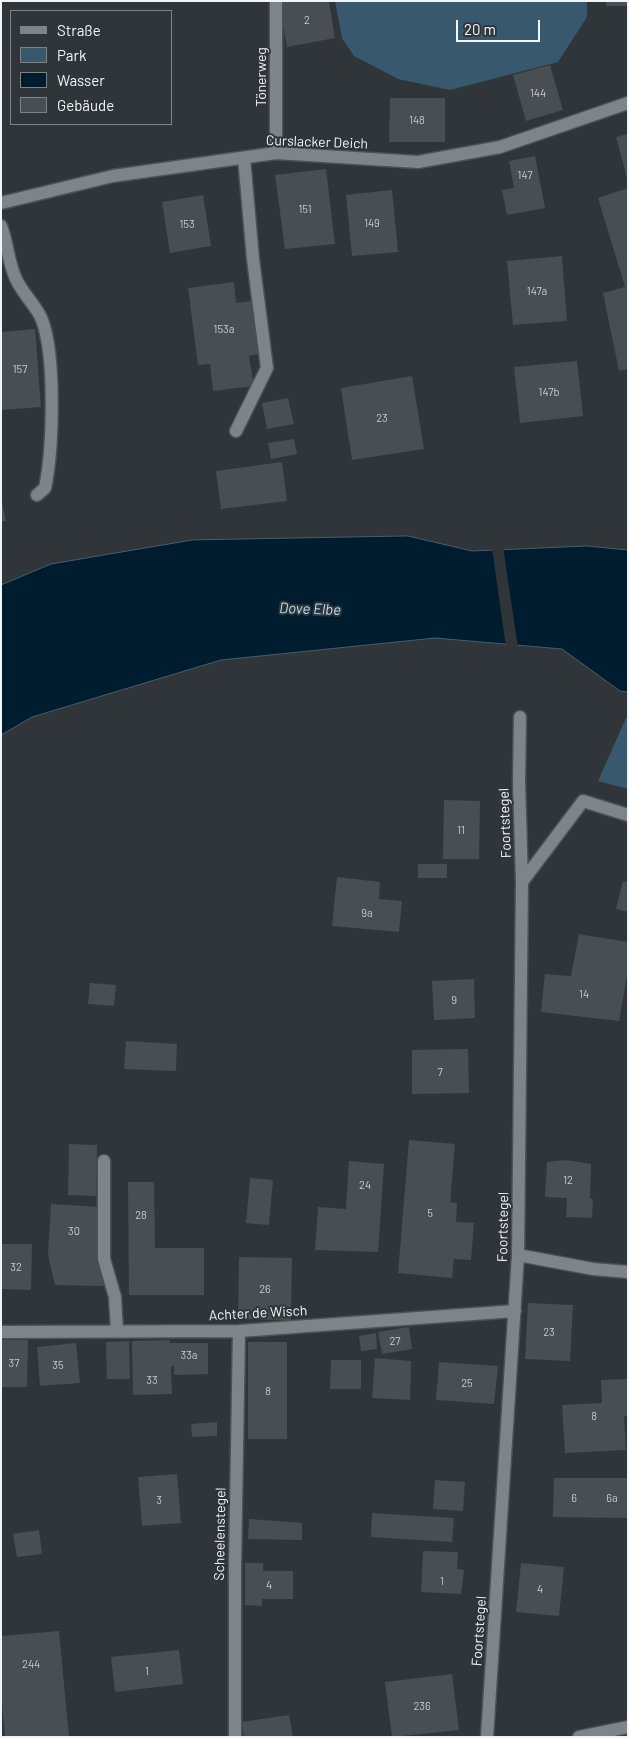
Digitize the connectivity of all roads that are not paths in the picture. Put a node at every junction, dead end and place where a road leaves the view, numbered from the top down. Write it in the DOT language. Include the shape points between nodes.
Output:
graph roads {
  1 [pos="276,1"];
  2 [pos="628,103"];
  3 [pos="276,153"];
  4 [pos="244,158"];
  5 [pos="1,202"];
  6 [pos="1,226"];
  7 [pos="236,431"];
  8 [pos="36,495"];
  9 [pos="520,717"];
  10 [pos="628,815"];
  11 [pos="522,882"];
  12 [pos="104,1161"];
  13 [pos="518,1254"];
  14 [pos="628,1272"];
  15 [pos="515,1311"];
  16 [pos="117,1330"];
  17 [pos="239,1331"];
  18 [pos="1,1332"];
  19 [pos="628,1727"];
  20 [pos="235,1737"];
  21 [pos="487,1737"];
  22 [pos="579,1737"];
  1 -- 3 [label="street, Tönerweg"];
  2 -- 3 [label="street, Curslacker Deich" via="500,147 418,162"];
  3 -- 4 [label="street, Curslacker Deich"];
  4 -- 5 [label="street, Curslacker Deich" via="113,176"];
  4 -- 7 [label="street" via="267,368"];
  6 -- 8 [label="street" via="14,276 42,319 48,342 50,456 45,488"];
  9 -- 11 [label="street, Foortstegel"];
  10 -- 11 [label="street" via="583,801"];
  11 -- 13 [label="street, Foortstegel"];
  12 -- 16 [label="street" via="104,1259 115,1297"];
  13 -- 14 [label="street" via="593,1269"];
  13 -- 15 [label="street, Foortstegel"];
  15 -- 17 [label="street, Achter de Wisch"];
  15 -- 21 [label="street, Foortstegel"];
  16 -- 17 [label="street, Achter de Wisch"];
  16 -- 18 [label="street, Achter de Wisch"];
  17 -- 20 [label="street, Scheelenstegel" via="234,1566"];
  19 -- 22 [label="street"];
}
